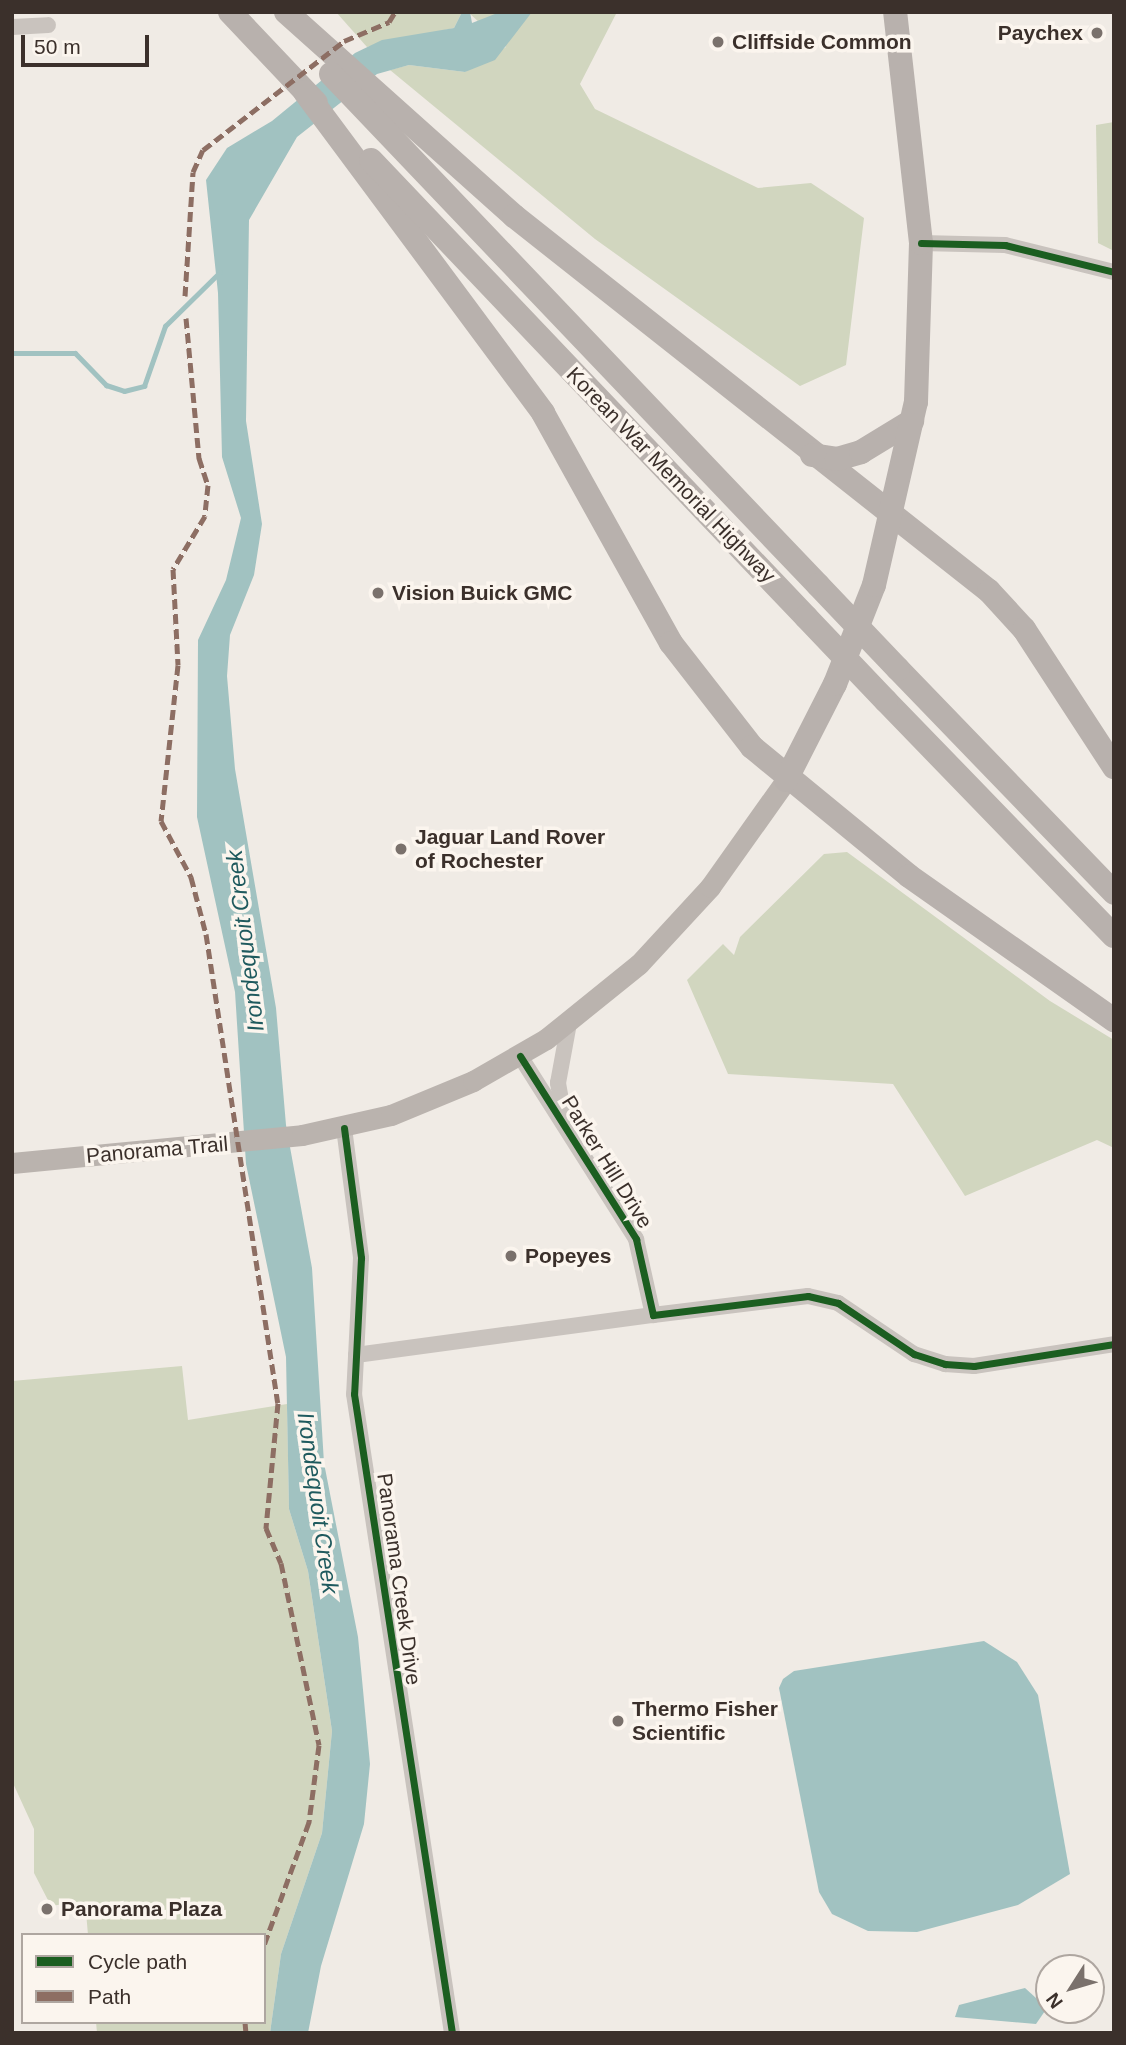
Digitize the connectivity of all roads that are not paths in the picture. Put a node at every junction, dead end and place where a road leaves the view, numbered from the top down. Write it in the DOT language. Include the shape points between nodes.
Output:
graph roads {
  1 [pos="230,12"];
  2 [pos="273,12"];
  3 [pos="286,12"];
  4 [pos="895,12"];
  5 [pos="48,25"];
  6 [pos="12,27"];
  7 [pos="308,41"];
  8 [pos="389,120"];
  9 [pos="356,153"];
  10 [pos="921,243"];
  11 [pos="1114,272"];
  12 [pos="912,421"];
  13 [pos="812,455"];
  14 [pos="894,513"];
  15 [pos="1114,767"];
  16 [pos="786,780"];
  17 [pos="1114,893"];
  18 [pos="1114,936"];
  19 [pos="1114,1020"];
  20 [pos="569,1023"];
  21 [pos="520,1056"];
  22 [pos="565,1126"];
  23 [pos="344,1128"];
  24 [pos="12,1163"];
  25 [pos="653,1315"];
  26 [pos="1114,1345"];
  27 [pos="356,1355"];
  28 [pos="452,2033"];
  1 -- 9 [label="main road"];
  2 -- 7 [label="main road"];
  3 -- 7 [label="main road"];
  4 -- 10 [label="main road"];
  5 -- 6 [label="street"];
  7 -- 8 [label="main road"];
  8 -- 13 [label="main road"];
  8 -- 17 [label="main road, Korean War Memorial Highway, bridge" via="818,585"];
  9 -- 16 [label="main road" via="543,412 671,643"];
  9 -- 18 [label="main road, Korean War Memorial Highway, bridge"];
  10 -- 11 [label="street" via="1005,246"];
  10 -- 12 [label="main road"];
  12 -- 13 [label="main road" via="861,452 837,459"];
  12 -- 14 [label="main road"];
  13 -- 14 [label="main road"];
  14 -- 15 [label="main road" via="989,590 1024,629"];
  14 -- 16 [label="main road" via="856,636"];
  16 -- 19 [label="main road" via="1039,972"];
  16 -- 20 [label="main road, Panorama Trail" via="733,859 666,938"];
  20 -- 21 [label="main road, Panorama Trail"];
  20 -- 22 [label="street, Parker Hill Drive" via="558,1083"];
  21 -- 22 [label="street, Parker Hill Drive"];
  21 -- 23 [label="main road, Panorama Trail" via="416,1106"];
  22 -- 25 [label="street, Parker Hill Drive" via="636,1239"];
  23 -- 24 [label="main road, Panorama Trail" via="229,1144"];
  23 -- 27 [label="street, Panorama Creek Drive" via="360,1245"];
  25 -- 26 [label="street" via="808,1296 838,1303 914,1354 945,1364 974,1366"];
  25 -- 27 [label="street"];
  27 -- 28 [label="street, Panorama Creek Drive" via="356,1408"];
}
